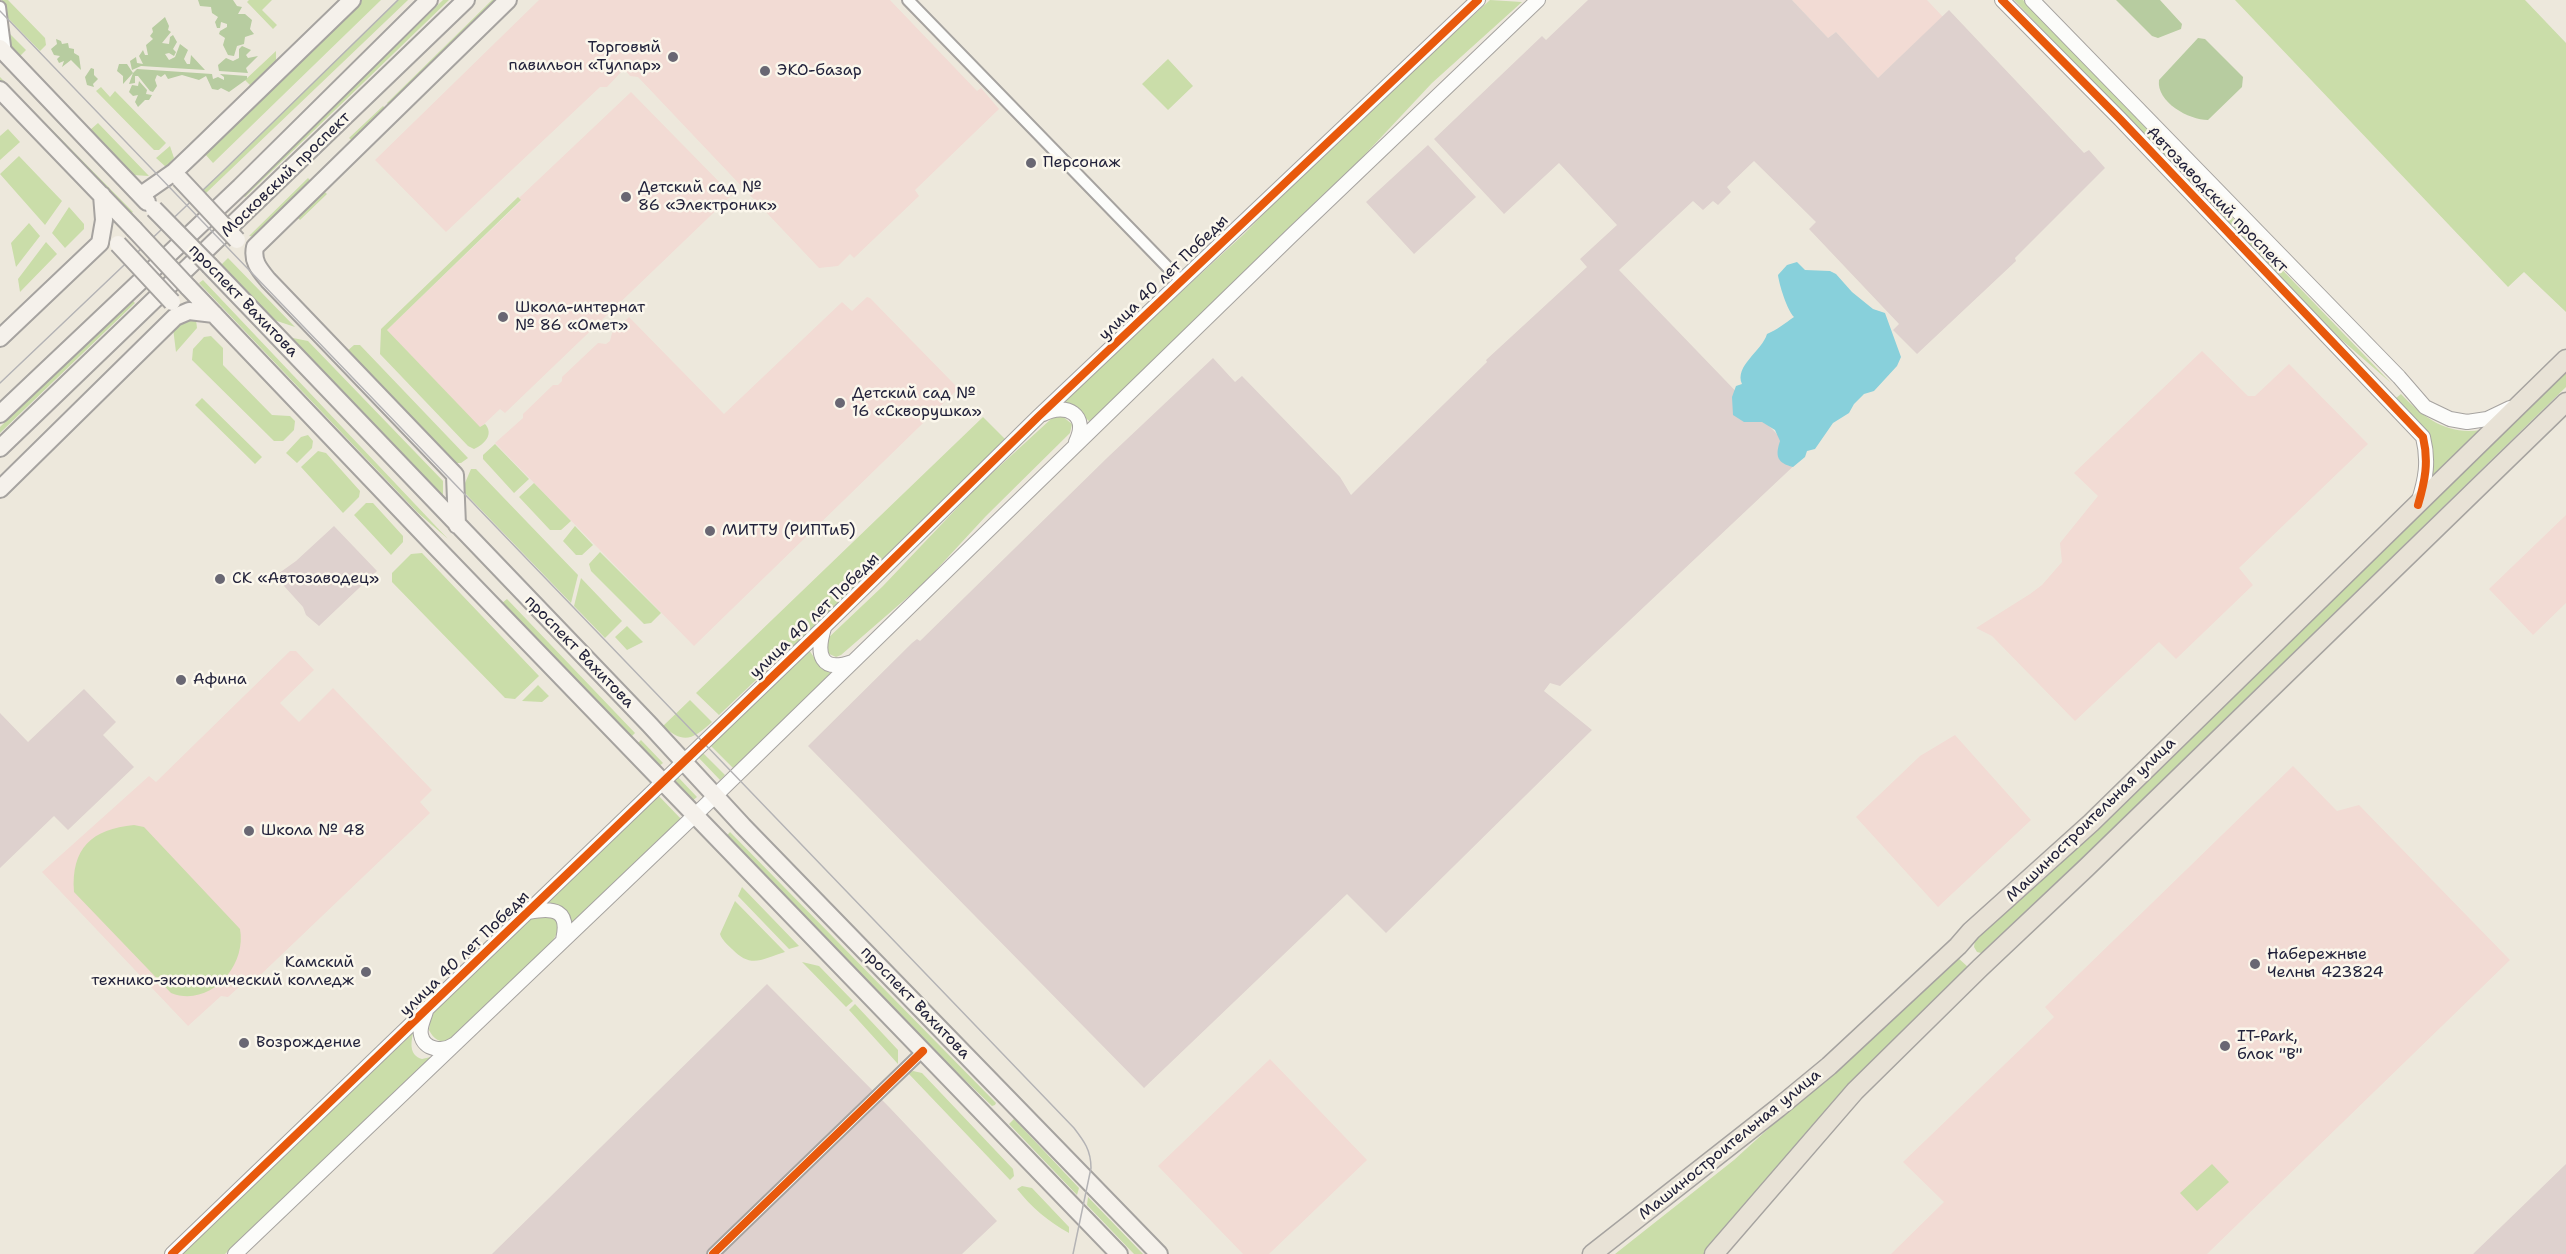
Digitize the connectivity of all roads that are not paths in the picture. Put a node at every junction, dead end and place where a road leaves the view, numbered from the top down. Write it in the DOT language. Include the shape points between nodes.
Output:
graph roads {
  1 [pos="351,0"];
  2 [pos="429,0"];
  3 [pos="466,0"];
  4 [pos="508,0"];
  5 [pos="908,0"];
  6 [pos="1478,0"];
  7 [pos="2002,0"];
  8 [pos="2032,0"];
  9 [pos="1532,3"];
  10 [pos="0,7"];
  11 [pos="3,51"];
  12 [pos="0,91"];
  13 [pos="177,175"];
  14 [pos="102,195"];
  15 [pos="141,195"];
  16 [pos="2240,215"];
  17 [pos="2225,228"];
  18 [pos="100,243"];
  19 [pos="255,247"];
  20 [pos="1181,281"];
  21 [pos="173,309"];
  22 [pos="214,314"];
  23 [pos="0,338"];
  24 [pos="2566,359"];
  25 [pos="2399,377"];
  26 [pos="2378,387"];
  27 [pos="2566,402"];
  28 [pos="2520,404"];
  29 [pos="0,414"];
  30 [pos="1038,417"];
  31 [pos="1074,447"];
  32 [pos="0,448"];
  33 [pos="0,489"];
  34 [pos="2418,505"];
  35 [pos="457,525"];
  36 [pos="492,562"];
  37 [pos="468,580"];
  38 [pos="825,626"];
  39 [pos="852,662"];
  40 [pos="683,761"];
  41 [pos="663,780"];
  42 [pos="714,796"];
  43 [pos="695,814"];
  44 [pos="528,913"];
  45 [pos="1971,931"];
  46 [pos="562,940"];
  47 [pos="1992,956"];
  48 [pos="427,1009"];
  49 [pos="461,1039"];
  50 [pos="923,1051"];
  51 [pos="998,1088"];
  52 [pos="977,1107"];
  53 [pos="172,1254"];
  54 [pos="235,1254"];
  55 [pos="713,1254"];
  56 [pos="1119,1254"];
  57 [pos="1159,1254"];
  58 [pos="1592,1254"];
  59 [pos="1714,1254"];
  1 -- 13 [label="main road"];
  2 -- 29 [label="main road, Московский проспект" via="240,187"];
  3 -- 32 [label="main road, Московский проспект"];
  4 -- 19 [label="main road"];
  5 -- 20 [label="street"];
  6 -- 20 [label="street, улица 40 лет Победы"];
  7 -- 17 [label="street, Автозаводский проспект"];
  8 -- 16 [label="street, Автозаводский проспект"];
  9 -- 31 [label="street"];
  10 -- 11 [label="street"];
  11 -- 15 [label="main road, проспект Вахитова"];
  12 -- 14 [label="main road, проспект Вахитова"];
  13 -- 15 [label="main road"];
  13 -- 19 [label="main road, bridge" via="237,240"];
  14 -- 18 [label="main road" via="104,220"];
  14 -- 22 [label="main road, проспект Вахитова, bridge"];
  15 -- 35 [label="main road, проспект Вахитова, bridge"];
  16 -- 17 [label="street" via="2240,226"];
  16 -- 25 [label="street, Автозаводский проспект"];
  17 -- 26 [label="street, Автозаводский проспект"];
  18 -- 21 [label="main road, bridge" via="118,244"];
  18 -- 23 [label="main road"];
  19 -- 35 [label="main road" via="256,265 263,275 455,475"];
  20 -- 30 [label="street, улица 40 лет Победы"];
  21 -- 22 [label="main road"];
  21 -- 33 [label="main road"];
  22 -- 37 [label="main road, проспект Вахитова"];
  24 -- 28 [label="main road, Машиностроительная улица"];
  25 -- 26 [label="street" via="2396,387"];
  25 -- 28 [label="street, Автозаводский проспект" via="2425,407 2450,419 2487,419"];
  26 -- 34 [label="street, Автозаводский проспект" via="2423,437 2426,477"];
  27 -- 47 [label="main road, Машиностроительная улица"];
  28 -- 34 [label="main road, Машиностроительная улица"];
  30 -- 31 [label="street" via="1053,409 1075,415 1081,432"];
  30 -- 38 [label="street, улица 40 лет Победы"];
  31 -- 39 [label="street"];
  34 -- 45 [label="main road, Машиностроительная улица" via="2091,823"];
  35 -- 36 [label="main road, проспект Вахитова"];
  36 -- 37 [label="main road" via="505,587 503,593 495,596"];
  36 -- 40 [label="main road, проспект Вахитова"];
  37 -- 41 [label="main road, проспект Вахитова"];
  38 -- 39 [label="street" via="820,656 827,664"];
  38 -- 40 [label="street, улица 40 лет Победы"];
  39 -- 42 [label="street"];
  40 -- 41 [label="street, улица 40 лет Победы"];
  40 -- 42 [label="main road, проспект Вахитова"];
  41 -- 43 [label="main road, проспект Вахитова"];
  41 -- 44 [label="street, улица 40 лет Победы"];
  42 -- 43 [label="street"];
  42 -- 51 [label="main road, проспект Вахитова"];
  43 -- 46 [label="street"];
  43 -- 50 [label="main road, проспект Вахитова"];
  44 -- 46 [label="street" via="544,909 561,915 566,928"];
  44 -- 48 [label="street, улица 40 лет Победы"];
  45 -- 47 [label="main road" via="1969,957 1976,962"];
  45 -- 58 [label="main road, Машиностроительная улица" via="1829,1066"];
  46 -- 49 [label="street"];
  47 -- 59 [label="main road, Машиностроительная улица" via="1855,1091"];
  48 -- 49 [label="street" via="421,1029 426,1044 438,1050 447,1049"];
  48 -- 53 [label="street, улица 40 лет Победы"];
  49 -- 54 [label="street"];
  50 -- 52 [label="main road, проспект Вахитова"];
  50 -- 55 [label="street"];
  51 -- 52 [label="main road" via="1010,1113 1008,1118 1003,1120"];
  51 -- 57 [label="main road, проспект Вахитова"];
  52 -- 56 [label="main road, проспект Вахитова"];
}
